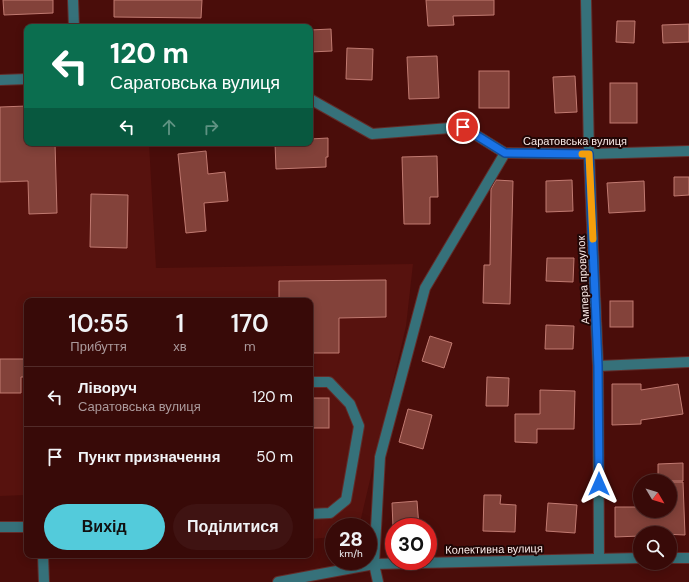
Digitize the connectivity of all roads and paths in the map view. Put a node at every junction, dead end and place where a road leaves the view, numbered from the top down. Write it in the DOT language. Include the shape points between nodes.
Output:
graph roads {
  1 [pos="73,0"];
  2 [pos="586,0"];
  3 [pos="74,24"];
  4 [pos="24,79"];
  5 [pos="0,80"];
  6 [pos="313,100"];
  7 [pos="689,150"];
  8 [pos="505,153"];
  9 [pos="589,154"];
  10 [pos="689,362"];
  11 [pos="598,366"];
  12 [pos="313,382"];
  13 [pos="313,514"];
  14 [pos="377,518"];
  15 [pos="0,527"];
  16 [pos="24,527"];
  17 [pos="43,558"];
  18 [pos="599,558"];
  19 [pos="633,558"];
  20 [pos="677,558"];
  21 [pos="689,558"];
  22 [pos="377,564"];
  23 [pos="342,570"];
  24 [pos="375,570"];
  25 [pos="44,582"];
  26 [pos="278,582"];
  27 [pos="378,582"];
  1 -- 3 [label="street"];
  2 -- 9 [label="street, Ампера провулок"];
  4 -- 5 [label="street"];
  6 -- 8 [label="street" via="372,134 463,127"];
  7 -- 9 [label="street, Саратовська вулиця"];
  8 -- 9 [label="street, Саратовська вулиця"];
  8 -- 14 [label="street" via="424,288 380,457"];
  9 -- 11 [label="street, Ампера провулок"];
  10 -- 11 [label="street"];
  11 -- 18 [label="street, Ампера провулок"];
  12 -- 13 [label="street" via="329,382 350,404 359,426 346,500 330,513"];
  15 -- 16 [label="street"];
  17 -- 25 [label="street"];
  18 -- 19 [label="street, Колективна вулиця"];
  18 -- 22 [label="street, Колективна вулиця"];
  20 -- 21 [label="street"];
  23 -- 26 [label="street, Колективна вулиця"];
  24 -- 27 [label="street"];
}
